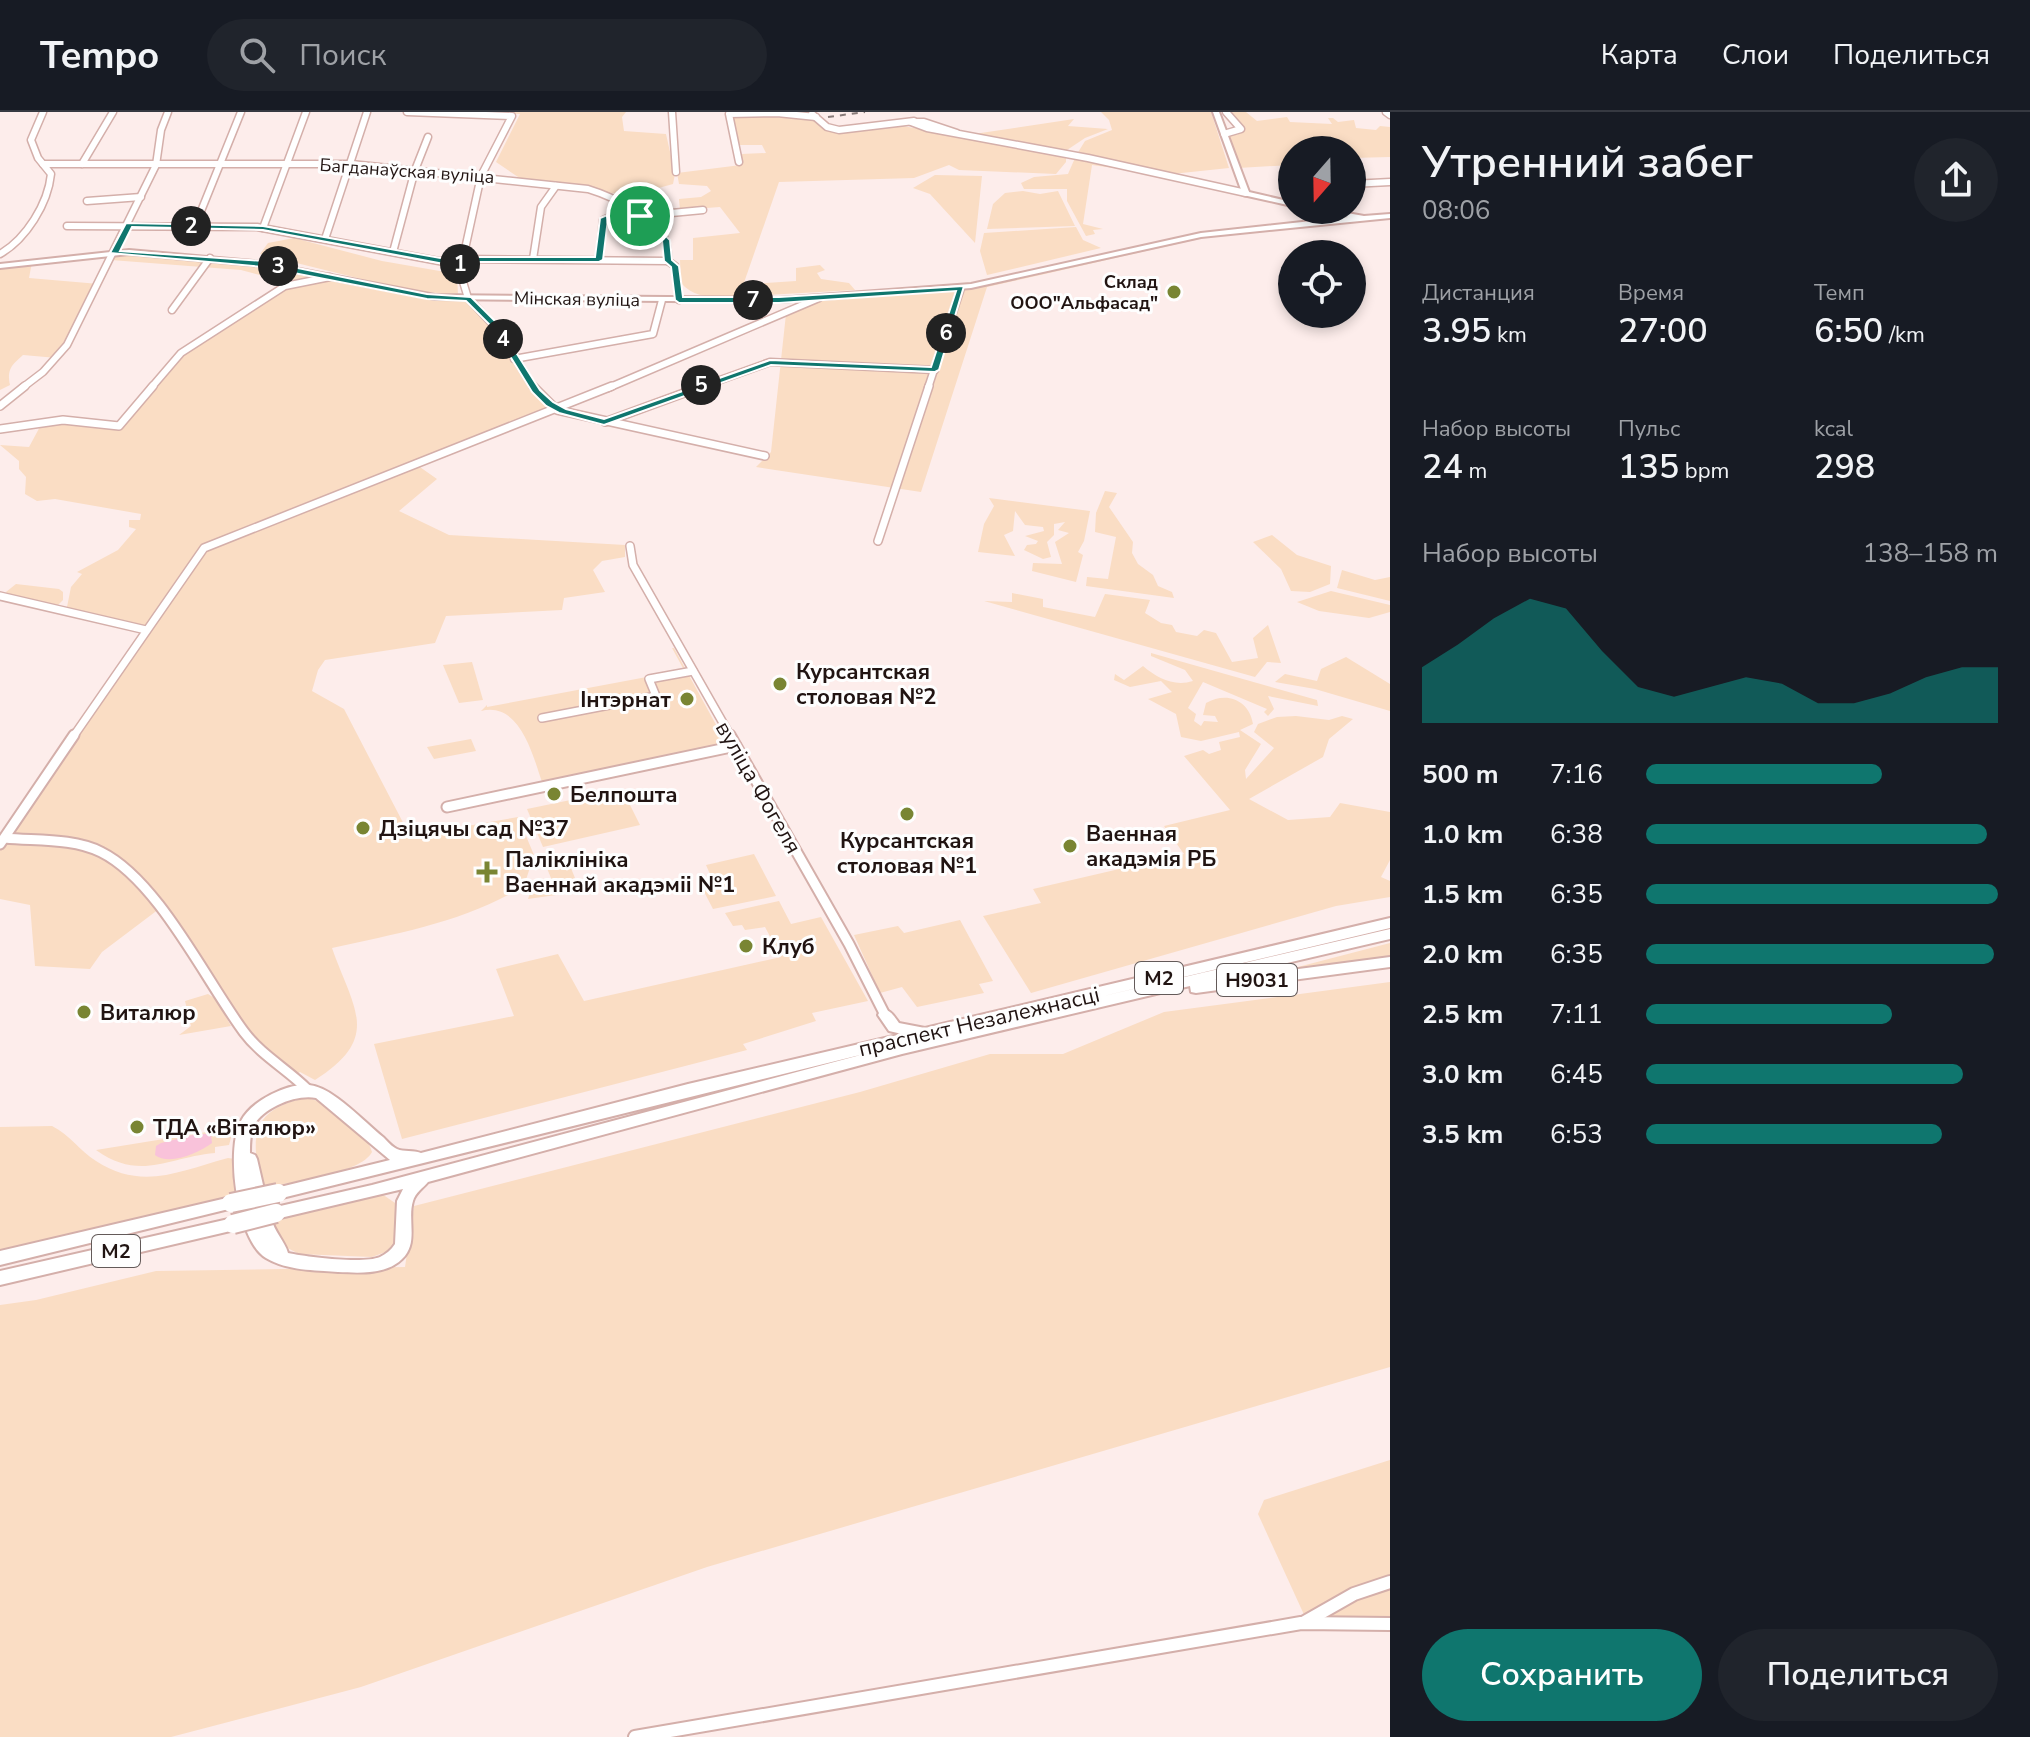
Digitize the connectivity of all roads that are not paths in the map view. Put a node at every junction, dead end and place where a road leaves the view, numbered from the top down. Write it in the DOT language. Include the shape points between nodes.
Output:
graph roads {
  1 [pos="43,112"];
  2 [pos="113,112"];
  3 [pos="168,112"];
  4 [pos="241,112"];
  5 [pos="306,112"];
  6 [pos="367,112"];
  7 [pos="407,112"];
  8 [pos="672,112"];
  9 [pos="1216,112"];
  10 [pos="1226,112"];
  11 [pos="813,114"];
  12 [pos="1224,134"];
  13 [pos="428,137"];
  14 [pos="739,162"];
  15 [pos="43,164"];
  16 [pos="82,164"];
  17 [pos="286,164"];
  18 [pos="351,164"];
  19 [pos="61,165"];
  20 [pos="156,165"];
  21 [pos="222,165"];
  22 [pos="49,169"];
  23 [pos="415,170"];
  24 [pos="676,172"];
  25 [pos="481,176"];
  26 [pos="1390,182"];
  27 [pos="1366,183"];
  28 [pos="556,186"];
  29 [pos="1246,193"];
  30 [pos="141,197"];
  31 [pos="87,201"];
  32 [pos="1278,201"];
  33 [pos="627,209"];
  34 [pos="703,210"];
  35 [pos="640,216"];
  36 [pos="1390,216"];
  37 [pos="1366,218"];
  38 [pos="1306,224"];
  39 [pos="129,225"];
  40 [pos="67,226"];
  41 [pos="195,226"];
  42 [pos="263,228"];
  43 [pos="325,239"];
  44 [pos="393,252"];
  45 [pos="115,253"];
  46 [pos="0,254"];
  47 [pos="210,258"];
  48 [pos="533,259"];
  49 [pos="599,260"];
  50 [pos="668,261"];
  51 [pos="461,262"];
  52 [pos="0,266"];
  53 [pos="330,277"];
  54 [pos="961,288"];
  55 [pos="468,298"];
  56 [pos="819,298"];
  57 [pos="662,300"];
  58 [pos="679,300"];
  59 [pos="172,310"];
  60 [pos="514,359"];
  61 [pos="935,370"];
  62 [pos="0,406"];
  63 [pos="557,410"];
  64 [pos="604,422"];
  65 [pos="0,429"];
  66 [pos="765,456"];
  67 [pos="878,541"];
  68 [pos="630,546"];
  69 [pos="0,596"];
  70 [pos="146,630"];
  71 [pos="693,671"];
  72 [pos="542,718"];
  73 [pos="736,746"];
  74 [pos="447,807"];
  75 [pos="2,841"];
  76 [pos="1390,923"];
  77 [pos="1390,934"];
  78 [pos="1390,962"];
  79 [pos="1124,997"];
  80 [pos="885,1015"];
  81 [pos="928,1033"];
  82 [pos="870,1046"];
  83 [pos="307,1089"];
  84 [pos="711,1092"];
  85 [pos="374,1140"];
  86 [pos="434,1156"];
  87 [pos="353,1176"];
  88 [pos="425,1176"];
  89 [pos="372,1191"];
  90 [pos="401,1205"];
  91 [pos="0,1258"];
  92 [pos="0,1278"];
  93 [pos="1390,1582"];
  94 [pos="1301,1623"];
  95 [pos="1390,1624"];
  96 [pos="635,1737"];
  1 -- 15 [label="street" via="31,136"];
  2 -- 16 [label="street"];
  3 -- 20 [label="street" via="162,120"];
  4 -- 21 [label="street"];
  5 -- 17 [label="street"];
  6 -- 18 [label="street"];
  7 -- 25 [label="street" via="512,116"];
  8 -- 24 [label="street"];
  9 -- 12 [label="main road"];
  10 -- 12 [label="street" via="1241,129"];
  11 -- 14 [label="street" via="729,114"];
  11 -- 29 [label="street" via="839,130 913,123"];
  12 -- 29 [label="main road"];
  13 -- 23 [label="street"];
  15 -- 19 [label="street, Багданаўская вуліца"];
  15 -- 22 [label="street"];
  16 -- 19 [label="street, Багданаўская вуліца"];
  16 -- 20 [label="street, Багданаўская вуліца"];
  17 -- 18 [label="street, Багданаўская вуліца"];
  17 -- 21 [label="street, Багданаўская вуліца"];
  17 -- 42 [label="street"];
  18 -- 23 [label="street, Багданаўская вуліца"];
  18 -- 43 [label="street"];
  19 -- 22 [label="street, Багданаўская вуліца"];
  20 -- 21 [label="street, Багданаўская вуліца"];
  20 -- 30 [label="street"];
  21 -- 41 [label="street"];
  22 -- 46 [label="street" via="49,193 16,245"];
  23 -- 25 [label="street, Багданаўская вуліца"];
  23 -- 44 [label="street"];
  25 -- 28 [label="street, Багданаўская вуліца"];
  25 -- 51 [label="street"];
  26 -- 27 [label="street"];
  28 -- 33 [label="street, Багданаўская вуліца" via="606,194"];
  28 -- 48 [label="street" via="541,207"];
  29 -- 32 [label="main road"];
  30 -- 31 [label="street"];
  30 -- 39 [label="street"];
  33 -- 35 [label="street, Багданаўская вуліца"];
  33 -- 49 [label="street" via="604,218"];
  34 -- 35 [label="street"];
  35 -- 50 [label="street, Багданаўская вуліца" via="666,240"];
  36 -- 37 [label="main road"];
  38 -- 54 [label="main road, Мінская вуліца" via="1201,235"];
  39 -- 40 [label="street"];
  39 -- 41 [label="street"];
  39 -- 45 [label="street"];
  41 -- 42 [label="street"];
  42 -- 43 [label="street"];
  43 -- 44 [label="street"];
  44 -- 51 [label="street"];
  45 -- 47 [label="main road, Мінская вуліца"];
  45 -- 52 [label="main road, Мінская вуліца"];
  45 -- 62 [label="street" via="63,352"];
  47 -- 53 [label="main road, Мінская вуліца"];
  47 -- 59 [label="street"];
  48 -- 49 [label="street"];
  48 -- 51 [label="street"];
  49 -- 50 [label="street"];
  50 -- 58 [label="street, Багданаўская вуліца" via="675,266"];
  51 -- 55 [label="street"];
  53 -- 55 [label="main road, Мінская вуліца" via="427,297"];
  53 -- 65 [label="street" via="285,286 181,353 119,426 63,420"];
  54 -- 56 [label="main road, Мінская вуліца"];
  54 -- 61 [label="street"];
  55 -- 57 [label="main road, Мінская вуліца"];
  55 -- 60 [label="street" via="495,326"];
  56 -- 58 [label="main road, Мінская вуліца"];
  56 -- 63 [label="street"];
  57 -- 58 [label="main road, Мінская вуліца"];
  57 -- 60 [label="street" via="653,334"];
  60 -- 63 [label="street" via="536,392"];
  61 -- 64 [label="street" via="770,362"];
  61 -- 67 [label="street"];
  63 -- 64 [label="street"];
  63 -- 70 [label="street" via="210,544"];
  64 -- 66 [label="street"];
  68 -- 71 [label="street, вуліца Фогеля" via="630,560"];
  69 -- 70 [label="street"];
  70 -- 75 [label="street"];
  71 -- 72 [label="street" via="649,679 656,696"];
  71 -- 73 [label="street, вуліца Фогеля"];
  73 -- 74 [label="street"];
  73 -- 80 [label="street, вуліца Фогеля"];
  75 -- 83 [label="street" via="92,849 119,863 159,909 245,1035"];
  76 -- 81 [label="highway, праспект Незалежнасці / М2"];
  77 -- 79 [label="highway, праспект Незалежнасці / М2"];
  78 -- 79 [label="highway, Н9031"];
  79 -- 84 [label="highway, праспект Незалежнасці / М2"];
  80 -- 81 [label="highway" via="899,1029"];
  80 -- 82 [label="highway" via="887,1031"];
  81 -- 82 [label="highway, праспект Незалежнасці / М2"];
  82 -- 84 [label="highway, праспект Незалежнасці / М2"];
  83 -- 85 [label="highway" via="327,1098"];
  83 -- 90 [label="highway" via="280,1098 245,1127 245,1185 258,1240 286,1258 329,1265 383,1262 404,1240"];
  84 -- 86 [label="highway, М2"];
  84 -- 88 [label="highway, М2"];
  85 -- 86 [label="highway" via="393,1155"];
  85 -- 87 [label="highway" via="375,1158"];
  86 -- 87 [label="highway, М2"];
  87 -- 91 [label="highway, М2, bridge"];
  88 -- 89 [label="highway, М2"];
  88 -- 90 [label="highway"];
  89 -- 90 [label="highway" via="390,1192"];
  89 -- 92 [label="highway, М2, bridge"];
  93 -- 94 [label="street" via="1354,1594"];
  94 -- 95 [label="street"];
  94 -- 96 [label="street"];
}
